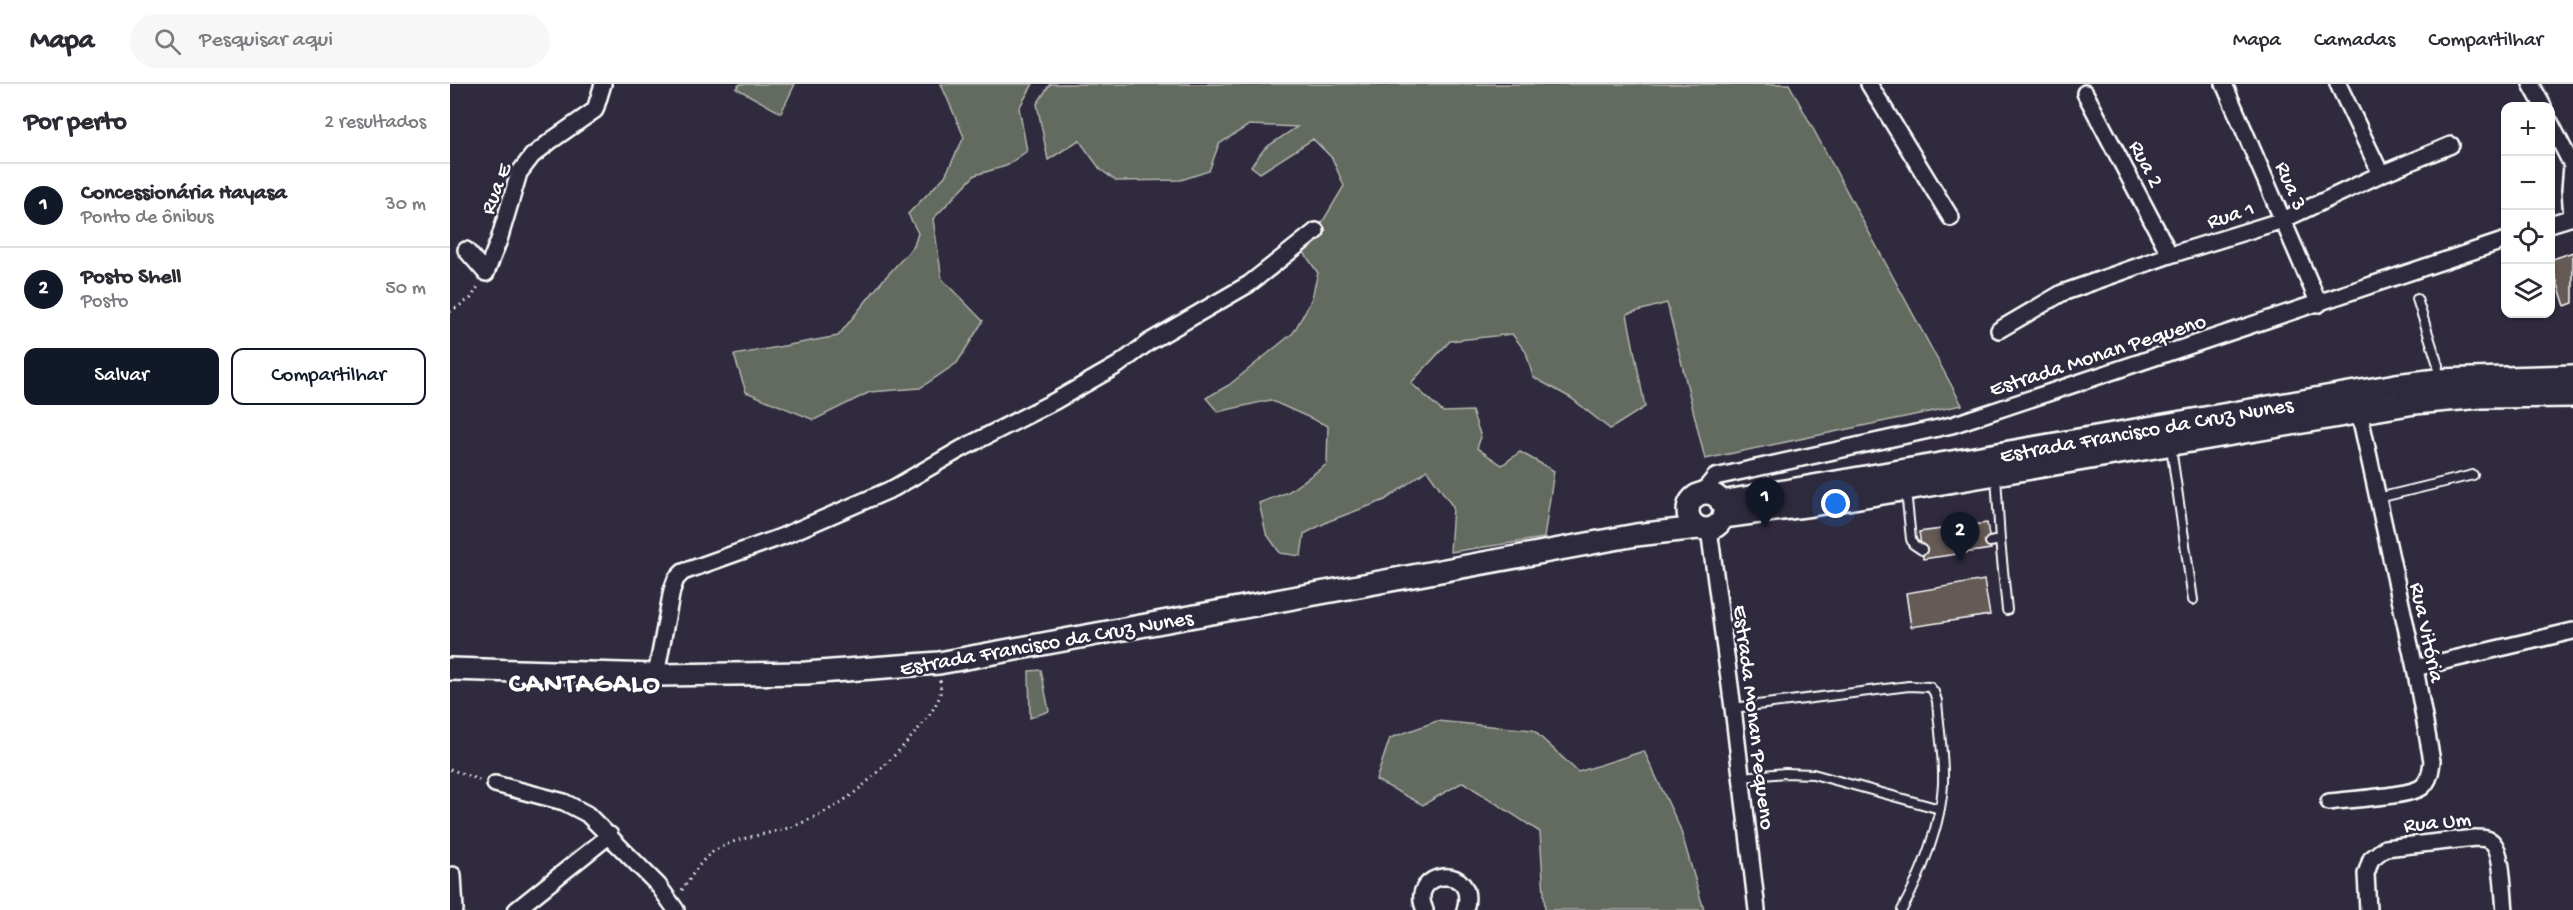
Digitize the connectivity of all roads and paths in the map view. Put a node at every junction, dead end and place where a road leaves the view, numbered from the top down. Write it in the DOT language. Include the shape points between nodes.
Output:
graph roads {
  1 [pos="603,84"];
  2 [pos="1869,84"];
  3 [pos="2224,84"];
  4 [pos="2338,84"];
  5 [pos="2531,84"];
  6 [pos="2085,93"];
  7 [pos="2541,102"];
  8 [pos="2555,132"];
  9 [pos="2451,145"];
  10 [pos="2572,165"];
  11 [pos="2381,174"];
  12 [pos="2572,217"];
  13 [pos="1951,219"];
  14 [pos="2283,220"];
  15 [pos="2555,222"];
  16 [pos="1317,231"];
  17 [pos="2501,241"];
  18 [pos="466,250"];
  19 [pos="2170,255"];
  20 [pos="486,273"];
  21 [pos="2417,299"];
  22 [pos="2319,304"];
  23 [pos="450,312"];
  24 [pos="1999,330"];
  25 [pos="2573,376"];
  26 [pos="2437,380"];
  27 [pos="2573,396"];
  28 [pos="2357,403"];
  29 [pos="2169,434"];
  30 [pos="1995,464"];
  31 [pos="2473,475"];
  32 [pos="1905,479"];
  33 [pos="2378,498"];
  34 [pos="1707,513"];
  35 [pos="2000,540"];
  36 [pos="1990,542"];
  37 [pos="1922,550"];
  38 [pos="2193,600"];
  39 [pos="2007,610"];
  40 [pos="2573,630"];
  41 [pos="2415,668"];
  42 [pos="450,669"];
  43 [pos="656,675"];
  44 [pos="941,690"];
  45 [pos="1733,708"];
  46 [pos="450,769"];
  47 [pos="1742,777"];
  48 [pos="495,784"];
  49 [pos="2329,802"];
  50 [pos="1940,810"];
  51 [pos="610,835"];
  52 [pos="453,875"];
  53 [pos="674,907"];
  54 [pos="1420,908"];
  55 [pos="455,910"];
  56 [pos="516,910"];
  57 [pos="1465,910"];
  58 [pos="1757,910"];
  59 [pos="1902,910"];
  60 [pos="2368,910"];
  61 [pos="2505,910"];
  1 -- 20 [label="street, Rua E" via="595,110 538,151 519,173"];
  2 -- 13 [label="street"];
  3 -- 14 [label="street, Rua 3"];
  4 -- 11 [label="street"];
  5 -- 7 [label="street"];
  6 -- 19 [label="street, Rua 2"];
  8 -- 10 [label="street"];
  9 -- 11 [label="street, Rua 1"];
  10 -- 12 [label="street"];
  11 -- 14 [label="street, Rua 1"];
  12 -- 15 [label="street"];
  14 -- 19 [label="street, Rua 1"];
  14 -- 22 [label="street, Rua 3"];
  16 -- 43 [label="street" via="1249,284 1149,342 1118,365 894,488 781,537 683,572 672,590"];
  17 -- 22 [label="street, Estrada Monan Pequeno"];
  18 -- 20 [label="street"];
  19 -- 24 [label="street, Rua 1" via="2062,293"];
  20 -- 23 [label="path" via="471,298"];
  21 -- 26 [label="lane" via="2438,365"];
  22 -- 34 [label="street, Estrada Monan Pequeno" via="1952,425 1715,477"];
  25 -- 26 [label="main road, Estrada Francisco da Cruz Nunes"];
  26 -- 28 [label="main road, Estrada Francisco da Cruz Nunes"];
  27 -- 28 [label="main road, Estrada Francisco da Cruz Nunes"];
  28 -- 29 [label="main road, Estrada Francisco da Cruz Nunes"];
  28 -- 33 [label="street, Rua Vitória"];
  29 -- 30 [label="main road, Estrada Francisco da Cruz Nunes"];
  29 -- 38 [label="lane"];
  30 -- 32 [label="main road, Estrada Francisco da Cruz Nunes"];
  30 -- 35 [label="lane"];
  31 -- 33 [label="lane"];
  32 -- 34 [label="main road, Estrada Francisco da Cruz Nunes"];
  32 -- 37 [label="lane" via="1911,539"];
  33 -- 41 [label="street, Rua Vitória"];
  34 -- 43 [label="main road, Estrada Francisco da Cruz Nunes" via="1636,535 939,663 806,673"];
  34 -- 45 [label="street, Estrada Monan Pequeno"];
  35 -- 36 [label="lane"];
  35 -- 39 [label="lane"];
  40 -- 41 [label="street"];
  41 -- 49 [label="street, Rua Vitória" via="2432,761 2430,775 2422,786 2406,792"];
  42 -- 43 [label="main road, Estrada Francisco da Cruz Nunes"];
  44 -- 53 [label="path" via="937,704 920,726 882,768 850,795 790,828 731,842 709,854"];
  45 -- 47 [label="street, Estrada Monan Pequeno"];
  45 -- 50 [label="lane" via="1909,686 1930,687 1937,701 1943,782"];
  46 -- 48 [label="path"];
  47 -- 50 [label="lane" via="1813,774"];
  47 -- 58 [label="street, Estrada Monan Pequeno"];
  48 -- 51 [label="street" via="564,802 587,814"];
  50 -- 59 [label="lane" via="1914,888"];
  51 -- 53 [label="street"];
  51 -- 56 [label="street"];
  52 -- 55 [label="street"];
  54 -- 57 [label="street" via="1428,883 1448,876 1466,889"];
  60 -- 61 [label="street, Rua Um" via="2366,874 2371,859 2385,848 2475,837 2493,842 2498,853"];
}
